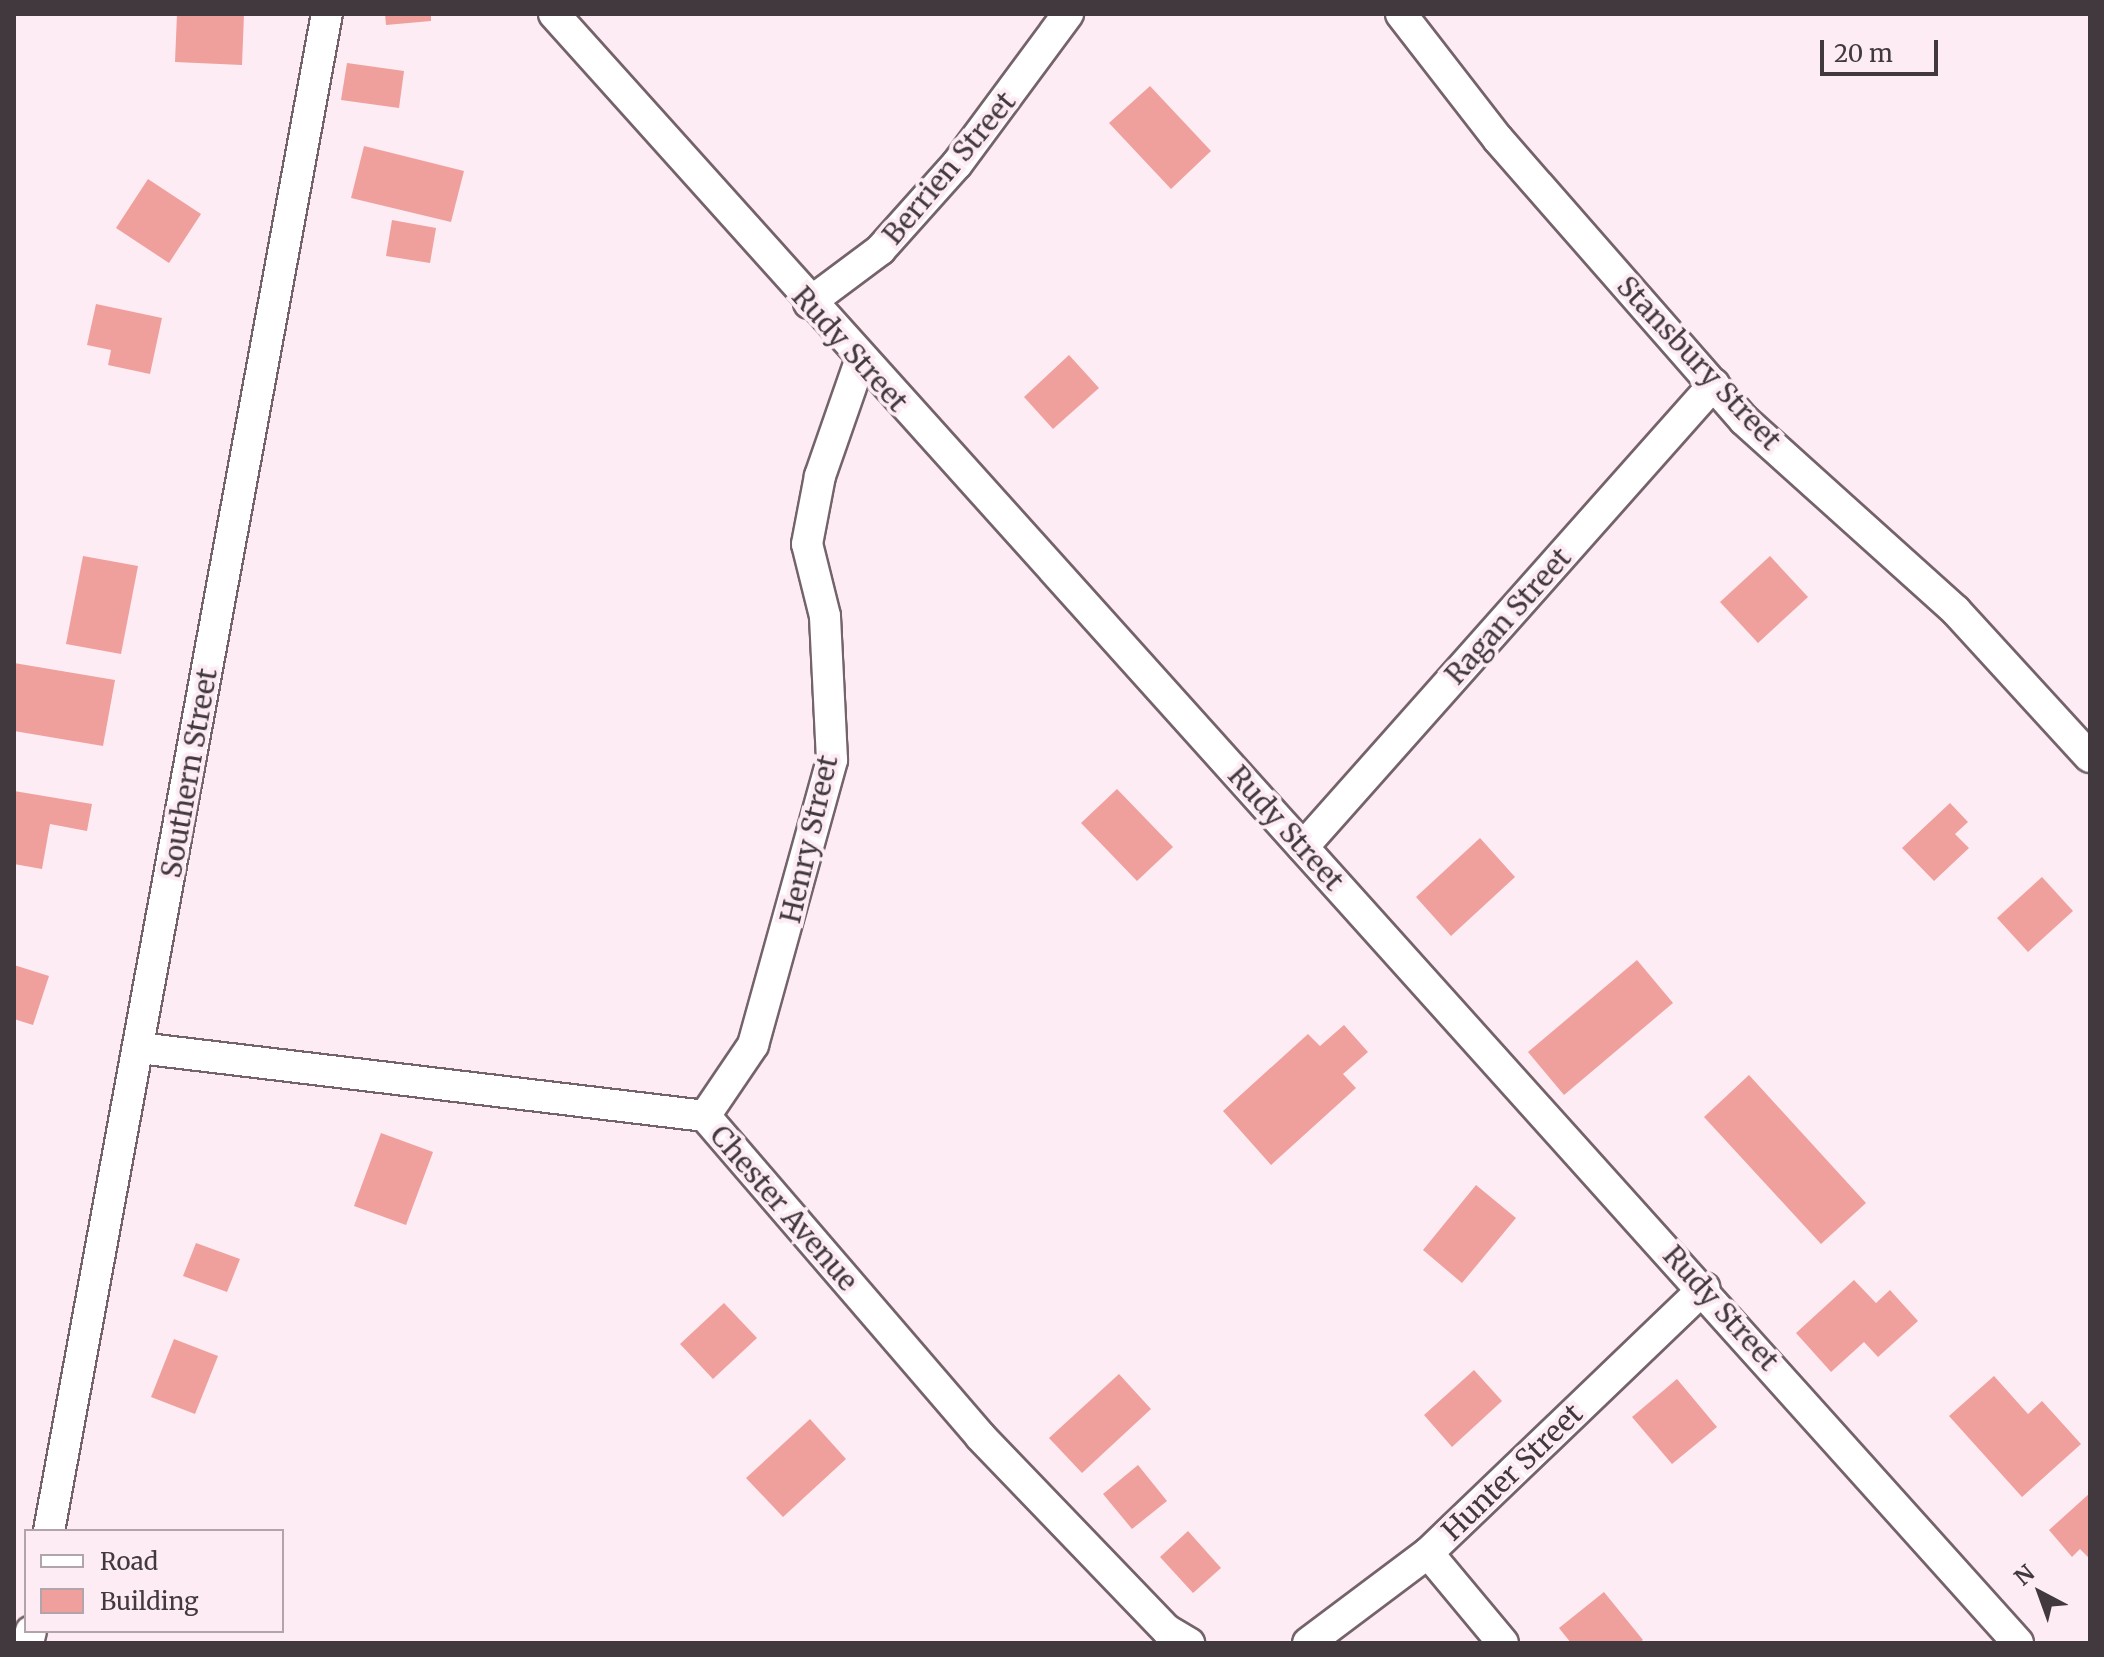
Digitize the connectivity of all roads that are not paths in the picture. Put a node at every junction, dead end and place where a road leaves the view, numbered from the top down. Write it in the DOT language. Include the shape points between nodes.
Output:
graph roads {
  1 [pos="327,14"];
  2 [pos="554,14"];
  3 [pos="1068,14"];
  4 [pos="1401,14"];
  5 [pos="809,303"];
  6 [pos="860,361"];
  7 [pos="1714,384"];
  8 [pos="2090,757"];
  9 [pos="1303,847"];
  10 [pos="139,1048"];
  11 [pos="705,1116"];
  12 [pos="1704,1288"];
  13 [pos="49,1529"];
  14 [pos="1428,1553"];
  15 [pos="1189,1643"];
  16 [pos="1308,1643"];
  17 [pos="1503,1643"];
  18 [pos="2018,1643"];
  1 -- 10 [label="street, Southern Street"];
  2 -- 5 [label="street, Rudy Street"];
  3 -- 5 [label="street, Berrien Street" via="957,164 880,250"];
  4 -- 7 [label="street, Stansbury Street" via="1498,139"];
  5 -- 6 [label="street, Rudy Street"];
  6 -- 9 [label="street, Rudy Street"];
  6 -- 11 [label="street, Henry Street" via="820,476 807,544 825,616 832,760 753,1045"];
  7 -- 8 [label="street, Stansbury Street" via="1956,611"];
  7 -- 9 [label="street, Ragan Street"];
  9 -- 12 [label="street, Rudy Street"];
  10 -- 11 [label="street, Chester Avenue"];
  10 -- 13 [label="street, Southern Street"];
  11 -- 15 [label="street, Chester Avenue" via="980,1436 1167,1630"];
  12 -- 14 [label="street, Hunter Street"];
  12 -- 18 [label="street, Rudy Street"];
  14 -- 16 [label="street, Hunter Street"];
  14 -- 17 [label="street"];
}
